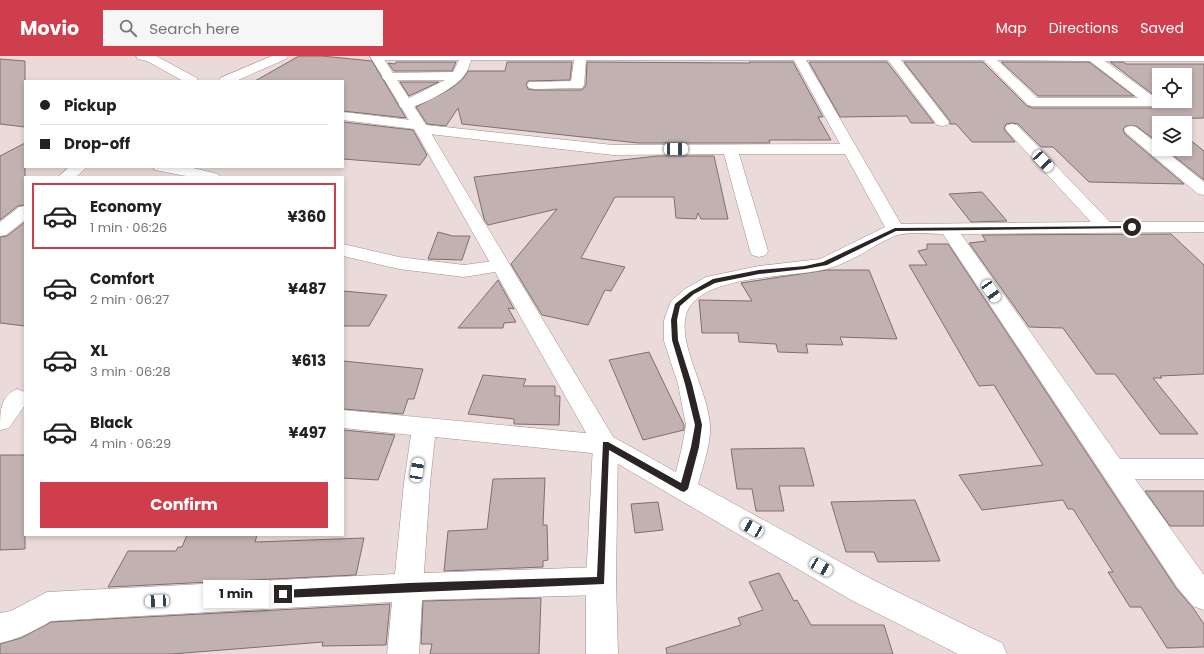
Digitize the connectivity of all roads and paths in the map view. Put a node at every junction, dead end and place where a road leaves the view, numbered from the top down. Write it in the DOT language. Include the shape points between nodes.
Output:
graph roads {
  1 [pos="142,56"];
  2 [pos="282,56"];
  3 [pos="376,56"];
  4 [pos="465,56"];
  5 [pos="675,56"];
  6 [pos="739,56"];
  7 [pos="580,57"];
  8 [pos="798,57"];
  9 [pos="892,57"];
  10 [pos="989,57"];
  11 [pos="1094,57"];
  12 [pos="1204,57"];
  13 [pos="388,76"];
  14 [pos="457,76"];
  15 [pos="190,80"];
  16 [pos="228,80"];
  17 [pos="534,85"];
  18 [pos="406,105"];
  19 [pos="344,116"];
  20 [pos="942,122"];
  21 [pos="420,127"];
  22 [pos="1012,128"];
  23 [pos="1131,130"];
  24 [pos="730,149"];
  25 [pos="850,149"];
  26 [pos="77,168"];
  27 [pos="167,168"];
  28 [pos="67,176"];
  29 [pos="208,176"];
  30 [pos="1204,190"];
  31 [pos="24,212"];
  32 [pos="1105,227"];
  33 [pos="1195,227"];
  34 [pos="948,228"];
  35 [pos="895,229"];
  36 [pos="0,231"];
  37 [pos="1204,244"];
  38 [pos="344,250"];
  39 [pos="759,251"];
  40 [pos="500,266"];
  41 [pos="14,397"];
  42 [pos="344,419"];
  43 [pos="0,421"];
  44 [pos="424,427"];
  45 [pos="606,444"];
  46 [pos="1113,469"];
  47 [pos="1204,469"];
  48 [pos="684,489"];
  49 [pos="601,581"];
  50 [pos="409,588"];
  51 [pos="1204,596"];
  52 [pos="0,628"];
  53 [pos="403,654"];
  54 [pos="602,654"];
  55 [pos="991,654"];
  1 -- 15 [label="street"];
  2 -- 16 [label="street"];
  3 -- 4 [label="street"];
  3 -- 13 [label="street"];
  4 -- 7 [label="street"];
  4 -- 14 [label="street" via="461,72"];
  5 -- 6 [label="street"];
  5 -- 7 [label="street"];
  6 -- 8 [label="street"];
  7 -- 17 [label="street" via="576,85"];
  8 -- 9 [label="street"];
  8 -- 25 [label="street"];
  9 -- 10 [label="street"];
  9 -- 20 [label="street"];
  10 -- 11 [label="street"];
  10 -- 11 [label="street" via="1033,102 1152,102"];
  11 -- 12 [label="street"];
  13 -- 14 [label="street"];
  13 -- 18 [label="street"];
  14 -- 18 [label="street"];
  18 -- 21 [label="street"];
  19 -- 21 [label="street"];
  21 -- 24 [label="street" via="612,150"];
  21 -- 40 [label="street"];
  22 -- 32 [label="street"];
  23 -- 30 [label="street"];
  24 -- 25 [label="street"];
  24 -- 39 [label="street"];
  25 -- 35 [label="street"];
  26 -- 28 [label="street"];
  27 -- 29 [label="street"];
  31 -- 36 [label="street"];
  32 -- 33 [label="street"];
  32 -- 34 [label="street"];
  33 -- 37 [label="street"];
  34 -- 35 [label="street"];
  34 -- 46 [label="street"];
  35 -- 48 [label="street" via="825,264 713,281 692,293 678,306 674,320 675,340 689,384 698,425"];
  38 -- 40 [label="street" via="399,263 464,271"];
  40 -- 45 [label="street"];
  41 -- 43 [label="street"];
  42 -- 44 [label="street"];
  44 -- 45 [label="street"];
  44 -- 50 [label="street" via="417,470"];
  45 -- 48 [label="street"];
  45 -- 49 [label="street"];
  46 -- 47 [label="street"];
  46 -- 51 [label="street" via="1187,577"];
  48 -- 55 [label="street" via="862,590"];
  49 -- 50 [label="street"];
  49 -- 54 [label="street"];
  50 -- 52 [label="street" via="47,607 15,625"];
  50 -- 53 [label="street"];
}
